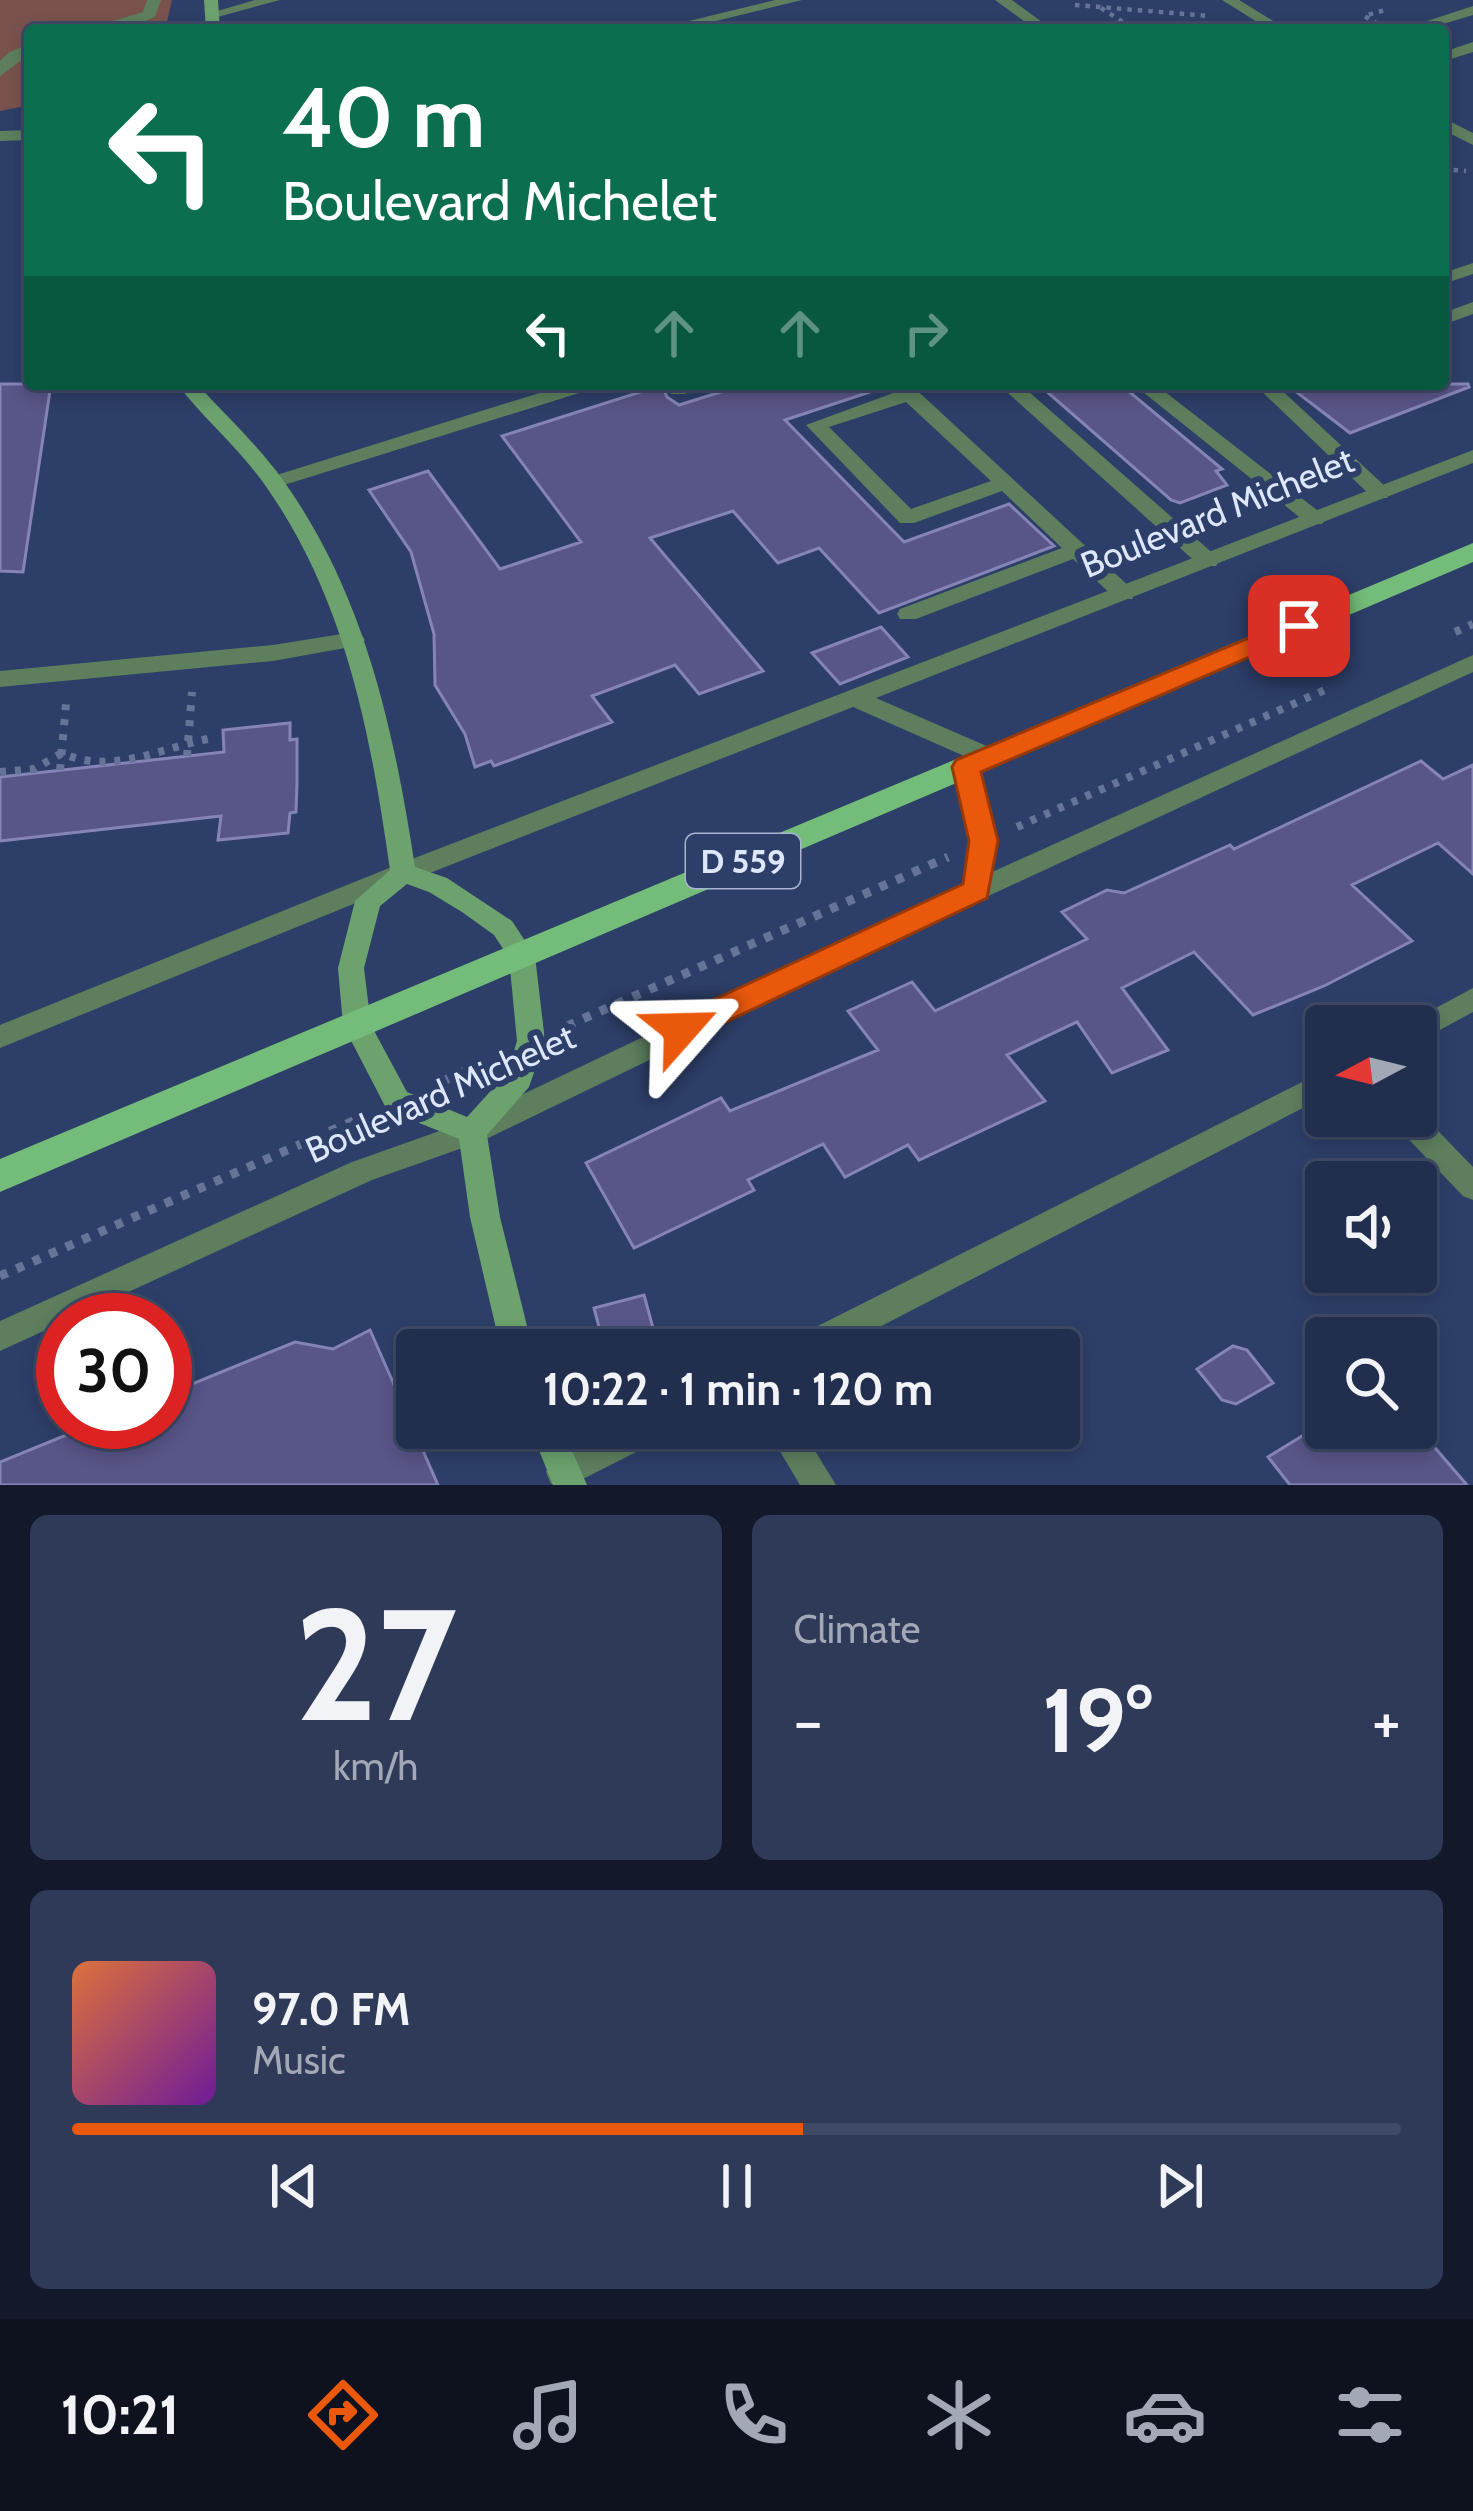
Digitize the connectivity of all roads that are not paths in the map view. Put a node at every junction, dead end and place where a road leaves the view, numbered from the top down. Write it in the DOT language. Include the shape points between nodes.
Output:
graph roads {
  1 [pos="154,0"];
  2 [pos="273,0"];
  3 [pos="696,0"];
  4 [pos="795,0"];
  5 [pos="1002,0"];
  6 [pos="1229,0"];
  7 [pos="1473,6"];
  8 [pos="213,14"];
  9 [pos="719,17"];
  10 [pos="128,24"];
  11 [pos="687,24"];
  12 [pos="1037,24"];
  13 [pos="1271,24"];
  14 [pos="1424,24"];
  15 [pos="24,51"];
  16 [pos="0,70"];
  17 [pos="193,390"];
  18 [pos="568,390"];
  19 [pos="902,390"];
  20 [pos="905,390"];
  21 [pos="1015,390"];
  22 [pos="1151,390"];
  23 [pos="1270,390"];
  24 [pos="1473,456"];
  25 [pos="274,482"];
  26 [pos="1005,483"];
  27 [pos="1380,493"];
  28 [pos="1315,518"];
  29 [pos="1076,550"];
  30 [pos="1473,552"];
  31 [pos="1208,561"];
  32 [pos="1124,594"];
  33 [pos="908,614"];
  34 [pos="354,640"];
  35 [pos="1473,663"];
  36 [pos="0,679"];
  37 [pos="856,699"];
  38 [pos="977,762"];
  39 [pos="404,873"];
  40 [pos="977,890"];
  41 [pos="522,956"];
  42 [pos="1473,999"];
  43 [pos="1437,1020"];
  44 [pos="357,1025"];
  45 [pos="0,1037"];
  46 [pos="1305,1093"];
  47 [pos="472,1132"];
  48 [pos="1425,1137"];
  49 [pos="0,1176"];
  50 [pos="1473,1187"];
  51 [pos="512,1329"];
  52 [pos="844,1329"];
  53 [pos="0,1336"];
  54 [pos="555,1449"];
  55 [pos="615,1449"];
  56 [pos="795,1449"];
  57 [pos="567,1478"];
  58 [pos="818,1485"];
  1 -- 10 [label="street" via="150,14"];
  2 -- 8 [label="street"];
  3 -- 9 [label="street"];
  4 -- 9 [label="street"];
  5 -- 12 [label="street"];
  6 -- 13 [label="street"];
  7 -- 14 [label="street"];
  9 -- 11 [label="street"];
  15 -- 16 [label="street"];
  17 -- 25 [label="street"];
  18 -- 25 [label="street"];
  19 -- 26 [label="street" via="816,425 907,518"];
  20 -- 26 [label="street"];
  21 -- 31 [label="street"];
  22 -- 28 [label="street"];
  23 -- 27 [label="street"];
  24 -- 27 [label="street, Boulevard Michelet"];
  25 -- 34 [label="street" via="328,572"];
  26 -- 29 [label="street"];
  27 -- 28 [label="street, Boulevard Michelet"];
  28 -- 31 [label="street, Boulevard Michelet"];
  29 -- 32 [label="street"];
  29 -- 33 [label="street"];
  30 -- 38 [label="main road, D 559"];
  31 -- 32 [label="street, Boulevard Michelet"];
  32 -- 37 [label="street, Boulevard Michelet"];
  34 -- 36 [label="street"];
  34 -- 39 [label="street"];
  35 -- 40 [label="street, Boulevard Michelet"];
  37 -- 38 [label="street"];
  37 -- 39 [label="street, Boulevard Michelet"];
  38 -- 40 [label="street" via="984,841"];
  38 -- 41 [label="main road, D 559"];
  39 -- 41 [label="street" via="470,904 503,928"];
  39 -- 44 [label="street" via="368,901 351,968"];
  39 -- 45 [label="street, Boulevard Michelet"];
  40 -- 47 [label="street, Boulevard Michelet"];
  41 -- 44 [label="main road, D 559"];
  41 -- 47 [label="street" via="531,1041 519,1079"];
  42 -- 43 [label="street"];
  44 -- 47 [label="street" via="397,1101"];
  44 -- 49 [label="main road, D 559"];
  46 -- 52 [label="street"];
  47 -- 51 [label="street"];
  47 -- 53 [label="street, Boulevard Michelet" via="362,1171"];
  48 -- 50 [label="street"];
  54 -- 57 [label="street"];
  55 -- 57 [label="street"];
  56 -- 58 [label="street"];
}
